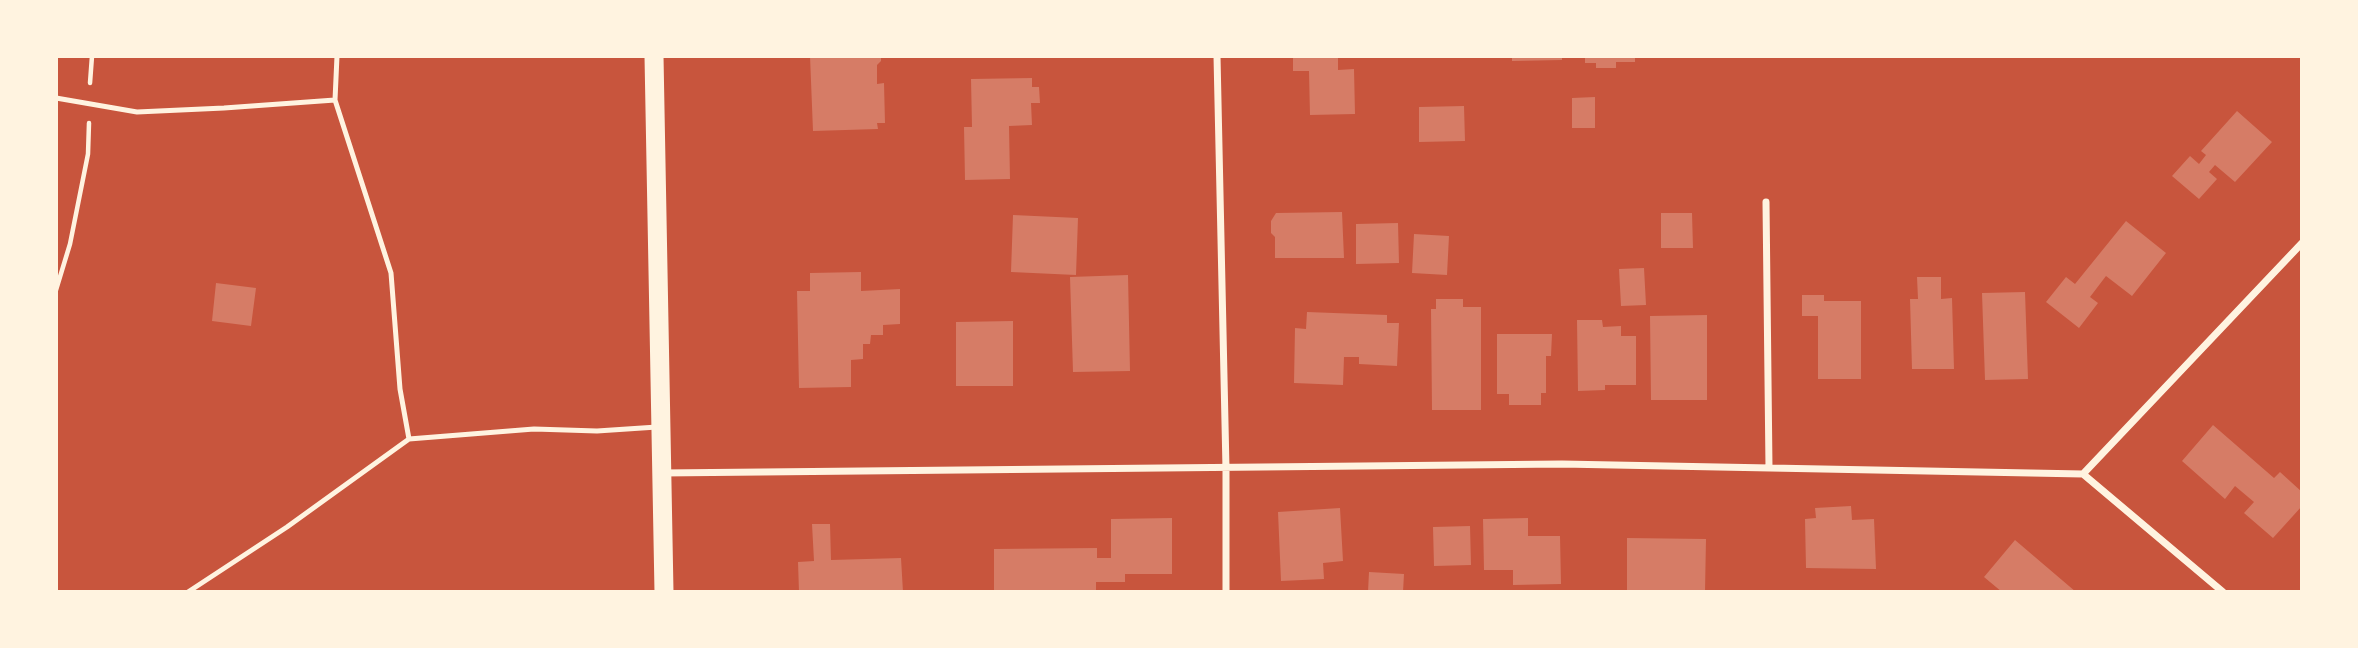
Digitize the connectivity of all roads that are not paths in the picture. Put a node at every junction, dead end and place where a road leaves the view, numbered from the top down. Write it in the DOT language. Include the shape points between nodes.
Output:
graph roads {
  1 [pos="337,56"];
  2 [pos="654,56"];
  3 [pos="1217,56"];
  4 [pos="56,98"];
  5 [pos="335,100"];
  6 [pos="1766,202"];
  7 [pos="2302,243"];
  8 [pos="660,427"];
  9 [pos="409,439"];
  10 [pos="1769,468"];
  11 [pos="1226,469"];
  12 [pos="661,473"];
  13 [pos="2083,474"];
  14 [pos="188,592"];
  15 [pos="664,592"];
  16 [pos="1226,592"];
  17 [pos="2223,592"];
  1 -- 5 [label="lane"];
  2 -- 8 [label="highway"];
  3 -- 11 [label="street"];
  4 -- 5 [label="lane" via="137,112"];
  5 -- 9 [label="lane" via="391,273 400,389"];
  6 -- 10 [label="street"];
  7 -- 13 [label="street"];
  8 -- 9 [label="lane" via="534,429"];
  8 -- 12 [label="highway"];
  9 -- 14 [label="lane"];
  10 -- 11 [label="street" via="1562,464"];
  10 -- 13 [label="street"];
  11 -- 12 [label="street"];
  11 -- 16 [label="street"];
  12 -- 15 [label="highway"];
  13 -- 17 [label="street"];
}
